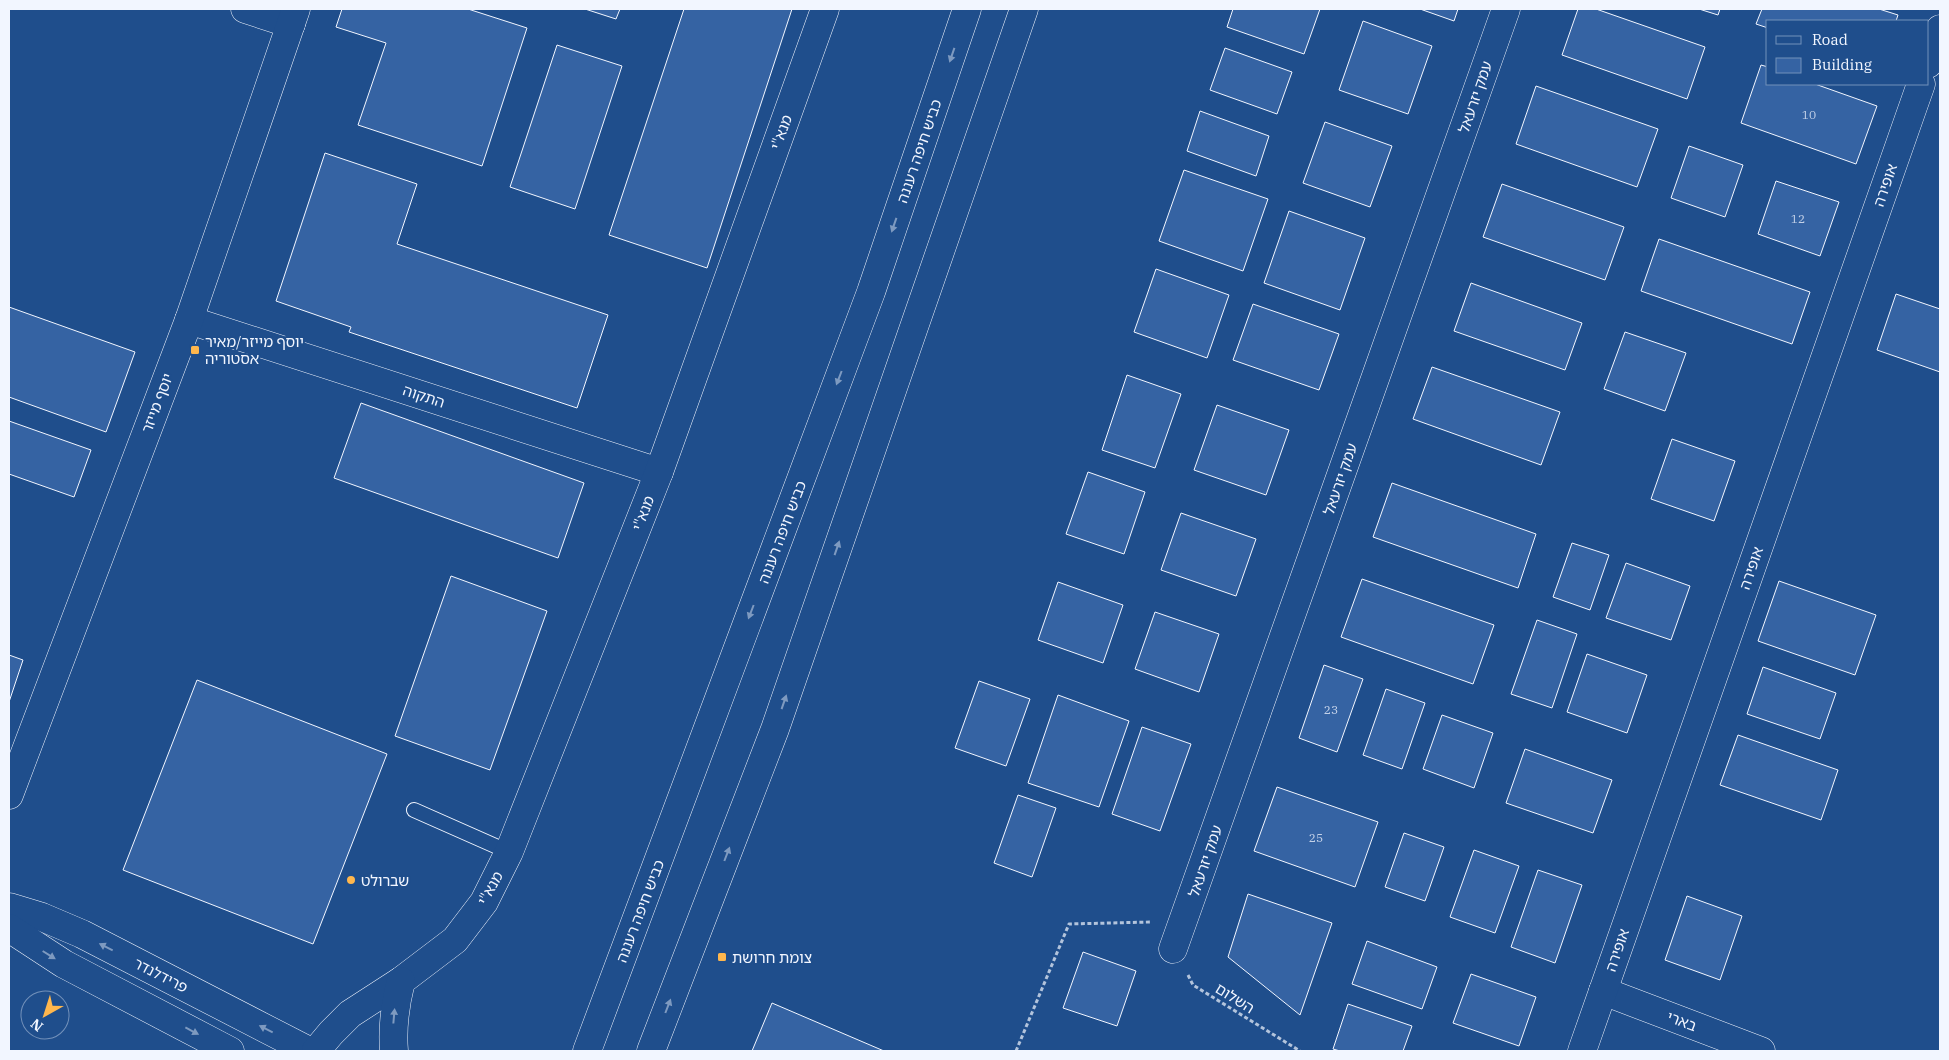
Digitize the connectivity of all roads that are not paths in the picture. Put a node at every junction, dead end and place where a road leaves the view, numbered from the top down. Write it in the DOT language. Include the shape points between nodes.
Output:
graph roads {
  1 [pos="245,9"];
  2 [pos="825,9"];
  3 [pos="967,9"];
  4 [pos="1024,9"];
  5 [pos="1506,9"];
  6 [pos="293,16"];
  7 [pos="1940,29"];
  8 [pos="1929,61"];
  9 [pos="1921,85"];
  10 [pos="189,320"];
  11 [pos="659,472"];
  12 [pos="9,794"];
  13 [pos="414,810"];
  14 [pos="509,852"];
  15 [pos="9,908"];
  16 [pos="9,928"];
  17 [pos="1173,949"];
  18 [pos="401,981"];
  19 [pos="1603,991"];
  20 [pos="586,1045"];
  21 [pos="230,1051"];
  22 [pos="309,1051"];
  23 [pos="316,1051"];
  24 [pos="394,1051"];
  25 [pos="651,1051"];
  26 [pos="1582,1051"];
  27 [pos="1761,1051"];
  1 -- 6 [label="main road"];
  2 -- 11 [label="main road, מנא\"י"];
  3 -- 20 [label="main road, כביש חיפה רעננה, one-way" via="871,292"];
  25 -- 4 [label="main road, one-way" via="775,729"];
  5 -- 17 [label="main road, עמק יזרעאל"];
  6 -- 10 [label="main road, יוסף מייזר"];
  7 -- 8 [label="main road"];
  9 -- 19 [label="main road, אופירה"];
  10 -- 11 [label="main road, התקוה"];
  10 -- 12 [label="main road, יוסף מייזר"];
  11 -- 14 [label="main road, מנא\"י"];
  13 -- 14 [label="lane"];
  14 -- 18 [label="main road, מנא\"י" via="484,902 455,940"];
  22 -- 15 [label="main road, פרידלנדר, one-way" via="82,934 42,917"];
  16 -- 21 [label="main road, one-way" via="64,964"];
  18 -- 23 [label="main road, מנא\"י" via="350,1014"];
  24 -- 18 [label="main road, one-way" via="395,1007"];
  19 -- 26 [label="main road, אופירה"];
  19 -- 27 [label="main road, בארי"];
}
